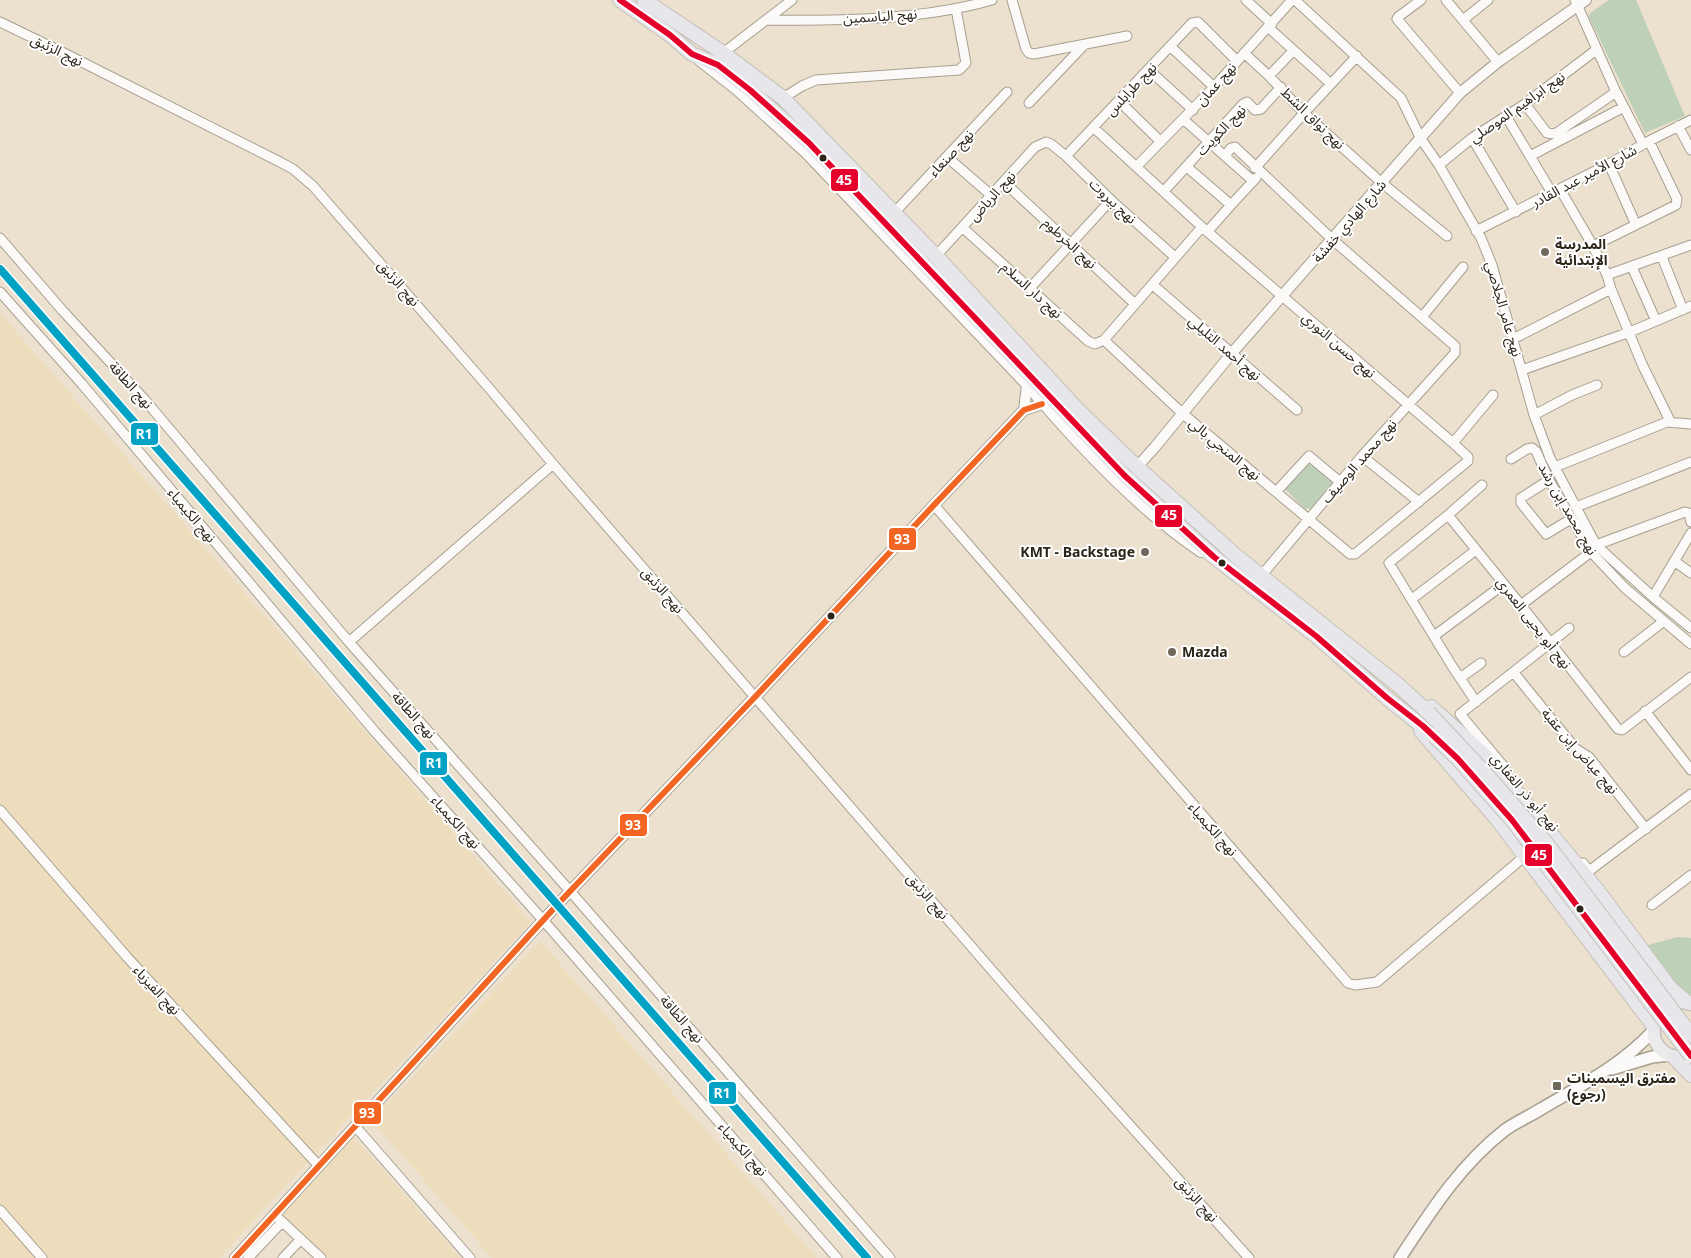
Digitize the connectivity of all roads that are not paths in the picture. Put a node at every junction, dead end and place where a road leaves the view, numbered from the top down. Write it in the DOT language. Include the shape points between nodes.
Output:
graph roads {
  1 [pos="620,0"];
  2 [pos="644,0"];
  3 [pos="792,0"];
  4 [pos="992,0"];
  5 [pos="1012,0"];
  6 [pos="1246,0"];
  7 [pos="1294,0"];
  8 [pos="1421,0"];
  9 [pos="1446,0"];
  10 [pos="1488,0"];
  11 [pos="980,1"];
  12 [pos="1579,2"];
  13 [pos="956,8"];
  14 [pos="767,20"];
  15 [pos="1463,20"];
  16 [pos="0,22"];
  17 [pos="1270,25"];
  18 [pos="1128,36"];
  19 [pos="1085,44"];
  20 [pos="1171,47"];
  21 [pos="1596,50"];
  22 [pos="1293,51"];
  23 [pos="1244,53"];
  24 [pos="692,54"];
  25 [pos="722,54"];
  26 [pos="1357,56"];
  27 [pos="1237,61"];
  28 [pos="1498,62"];
  29 [pos="1149,70"];
  30 [pos="1269,76"];
  31 [pos="1331,84"];
  32 [pos="1214,87"];
  33 [pos="1281,87"];
  34 [pos="1007,92"];
  35 [pos="1616,92"];
  36 [pos="1460,93"];
  37 [pos="783,98"];
  38 [pos="1119,101"];
  39 [pos="1029,103"];
  40 [pos="1524,104"];
  41 [pos="1624,107"];
  42 [pos="1193,110"];
  43 [pos="1304,112"];
  44 [pos="1506,116"];
  45 [pos="1183,119"];
  46 [pos="1691,120"];
  47 [pos="1678,126"];
  48 [pos="1094,128"];
  49 [pos="1472,138"];
  50 [pos="1421,139"];
  51 [pos="1161,142"];
  52 [pos="1209,142"];
  53 [pos="1646,142"];
  54 [pos="1051,144"];
  55 [pos="1691,150"];
  56 [pos="1066,156"];
  57 [pos="1225,156"];
  58 [pos="1530,156"];
  59 [pos="947,157"];
  60 [pos="1609,164"];
  61 [pos="1439,165"];
  62 [pos="1137,166"];
  63 [pos="1187,167"];
  64 [pos="1258,171"];
  65 [pos="1253,181"];
  66 [pos="1004,182"];
  67 [pos="1382,183"];
  68 [pos="1164,191"];
  69 [pos="1556,191"];
  70 [pos="991,195"];
  71 [pos="1111,200"];
  72 [pos="1231,205"];
  73 [pos="1516,212"];
  74 [pos="894,213"];
  75 [pos="1636,225"];
  76 [pos="963,228"];
  77 [pos="1205,229"];
  78 [pos="1476,231"];
  79 [pos="1447,236"];
  80 [pos="0,238"];
  81 [pos="1333,240"];
  82 [pos="1071,244"];
  83 [pos="1691,245"];
  84 [pos="1593,246"];
  85 [pos="936,256"];
  86 [pos="1175,257"];
  87 [pos="1662,257"];
  88 [pos="1463,267"];
  89 [pos="1632,267"];
  90 [pos="1607,275"];
  91 [pos="1153,285"];
  92 [pos="1030,288"];
  93 [pos="1611,289"];
  94 [pos="0,292"];
  95 [pos="1283,297"];
  96 [pos="1135,304"];
  97 [pos="1687,308"];
  98 [pos="1422,317"];
  99 [pos="1656,321"];
  100 [pos="1630,332"];
  101 [pos="1513,339"];
  102 [pos="1104,340"];
  103 [pos="1232,353"];
  104 [pos="1522,370"];
  105 [pos="1027,385"];
  106 [pos="1597,385"];
  107 [pos="1494,395"];
  108 [pos="1042,404"];
  109 [pos="1408,406"];
  110 [pos="1024,410"];
  111 [pos="1297,410"];
  112 [pos="1182,413"];
  113 [pos="1534,415"];
  114 [pos="1670,421"];
  115 [pos="1691,424"];
  116 [pos="1454,443"];
  117 [pos="1362,456"];
  118 [pos="1511,458"];
  119 [pos="1691,462"];
  120 [pos="553,464"];
  121 [pos="1137,467"];
  122 [pos="1555,467"];
  123 [pos="1550,480"];
  124 [pos="1340,482"];
  125 [pos="1482,485"];
  126 [pos="1276,492"];
  127 [pos="1419,502"];
  128 [pos="934,505"];
  129 [pos="1576,507"];
  130 [pos="1448,515"];
  131 [pos="1690,515"];
  132 [pos="1571,519"];
  133 [pos="1308,520"];
  134 [pos="1691,533"];
  135 [pos="1593,549"];
  136 [pos="1476,550"];
  137 [pos="1214,557"];
  138 [pos="1674,560"];
  139 [pos="1691,573"];
  140 [pos="1261,576"];
  141 [pos="1504,584"];
  142 [pos="1653,597"];
  143 [pos="1412,599"];
  144 [pos="1521,605"];
  145 [pos="1664,621"];
  146 [pos="1569,628"];
  147 [pos="1691,628"];
  148 [pos="1434,636"];
  149 [pos="349,642"];
  150 [pos="1550,643"];
  151 [pos="1691,644"];
  152 [pos="1624,652"];
  153 [pos="1481,663"];
  154 [pos="1514,673"];
  155 [pos="1691,677"];
  156 [pos="1460,678"];
  157 [pos="1397,684"];
  158 [pos="755,697"];
  159 [pos="1476,702"];
  160 [pos="1402,710"];
  161 [pos="1645,711"];
  162 [pos="1691,770"];
  163 [pos="1691,794"];
  164 [pos="0,810"];
  165 [pos="1646,829"];
  166 [pos="1526,856"];
  167 [pos="1691,875"];
  168 [pos="570,891"];
  169 [pos="1652,905"];
  170 [pos="543,920"];
  171 [pos="1689,1003"];
  172 [pos="1653,1028"];
  173 [pos="1691,1035"];
  174 [pos="1671,1056"];
  175 [pos="1691,1056"];
  176 [pos="1608,1070"];
  177 [pos="1691,1075"];
  178 [pos="355,1126"];
  179 [pos="319,1166"];
  180 [pos="0,1210"];
  181 [pos="278,1218"];
  182 [pos="301,1240"];
  183 [pos="42,1258"];
  184 [pos="235,1258"];
  185 [pos="248,1258"];
  186 [pos="283,1258"];
  187 [pos="321,1258"];
  188 [pos="470,1258"];
  189 [pos="837,1258"];
  190 [pos="890,1258"];
  191 [pos="1249,1258"];
  192 [pos="1400,1258"];
  1 -- 24 [label="highway"];
  2 -- 25 [label="highway"];
  3 -- 14 [label="street"];
  4 -- 11 [label="street, نهج الياسمين"];
  5 -- 19 [label="street" via="1029,53"];
  6 -- 17 [label="street"];
  7 -- 17 [label="street, نهج عمان"];
  7 -- 26 [label="street, نهج عامر الجلاصي"];
  8 -- 36 [label="street" via="1397,19"];
  9 -- 15 [label="street"];
  10 -- 15 [label="street"];
  11 -- 13 [label="street, نهج الياسمين"];
  12 -- 21 [label="street"];
  12 -- 28 [label="street, شارع الهادي خفشة"];
  13 -- 14 [label="street, نهج الياسمين" via="904,15"];
  13 -- 37 [label="street" via="966,63 959,70 816,80"];
  14 -- 25 [label="street"];
  15 -- 28 [label="street"];
  16 -- 120 [label="street, نهج الزئبق" via="280,162 304,178"];
  17 -- 22 [label="street"];
  17 -- 23 [label="street, نهج عمان"];
  18 -- 19 [label="street"];
  19 -- 39 [label="street"];
  20 -- 27 [label="street, نهج طرابلس" via="1194,22 1198,22"];
  20 -- 29 [label="street, نهج طرابلس"];
  20 -- 32 [label="street"];
  21 -- 35 [label="street"];
  21 -- 40 [label="street, نهج ابراهيم الموصلي"];
  22 -- 30 [label="street"];
  22 -- 31 [label="street"];
  23 -- 27 [label="street, نهج عمان"];
  23 -- 30 [label="street, نهج نواق الشط"];
  24 -- 105 [label="street" via="806,153"];
  24 -- 137 [label="highway" via="718,65 809,143 1124,476"];
  25 -- 37 [label="highway"];
  26 -- 31 [label="street"];
  26 -- 50 [label="street, نهج عامر الجلاصي" via="1401,98"];
  27 -- 32 [label="street, نهج عمان"];
  28 -- 36 [label="street, شارع الهادي خفشة"];
  29 -- 38 [label="street, نهج طرابلس"];
  29 -- 42 [label="street"];
  30 -- 33 [label="street, نهج نواق الشط"];
  31 -- 43 [label="street"];
  32 -- 42 [label="street, نهج عمان"];
  33 -- 43 [label="street, نهج نواق الشط"];
  33 -- 52 [label="street, نهج الكويت" via="1261,109 1255,110 1247,102 1243,104"];
  34 -- 59 [label="street, نهج صنعاء"];
  35 -- 40 [label="street" via="1555,134 1547,133"];
  35 -- 41 [label="street"];
  36 -- 50 [label="street, شارع الهادي خفشة"];
  37 -- 74 [label="highway"];
  38 -- 48 [label="street, نهج طرابلس"];
  38 -- 51 [label="street"];
  40 -- 44 [label="street, نهج ابراهيم الموصلي"];
  41 -- 53 [label="street"];
  41 -- 58 [label="street"];
  42 -- 45 [label="street, نهج عمان"];
  43 -- 64 [label="street"];
  43 -- 67 [label="street, نهج نواق الشط"];
  44 -- 49 [label="street, نهج ابراهيم الموصلي"];
  44 -- 58 [label="street"];
  45 -- 51 [label="street, نهج عمان"];
  45 -- 52 [label="street"];
  46 -- 47 [label="street, شارع الأمير عبد القادر"];
  47 -- 53 [label="street, شارع الأمير عبد القادر"];
  47 -- 55 [label="street"];
  48 -- 56 [label="street, نهج طرابلس"];
  48 -- 62 [label="street, نهج حسن النوري"];
  49 -- 61 [label="street, نهج ابراهيم الموصلي"];
  49 -- 73 [label="street"];
  50 -- 61 [label="street, نهج عامر الجلاصي"];
  50 -- 67 [label="street, شارع الهادي خفشة"];
  51 -- 62 [label="street, نهج عمان"];
  52 -- 57 [label="street"];
  52 -- 63 [label="street, نهج الكويت"];
  53 -- 60 [label="street, شارع الأمير عبد القادر"];
  53 -- 75 [label="street" via="1677,202"];
  54 -- 56 [label="street, نهج بيروت"];
  54 -- 66 [label="street, نهج الرياض" via="1046,142 1035,147"];
  56 -- 71 [label="street, نهج بيروت"];
  57 -- 64 [label="street" via="1235,148"];
  57 -- 65 [label="street"];
  58 -- 69 [label="street"];
  59 -- 70 [label="street"];
  59 -- 74 [label="street, نهج صنعاء"];
  60 -- 69 [label="street, شارع الأمير عبد القادر"];
  60 -- 75 [label="street"];
  61 -- 78 [label="street, نهج عامر الجلاصي"];
  62 -- 68 [label="street, نهج حسن النوري"];
  63 -- 68 [label="street, نهج الكويت"];
  63 -- 72 [label="street"];
  64 -- 65 [label="street"];
  64 -- 81 [label="street"];
  65 -- 72 [label="street"];
  66 -- 70 [label="street, نهج الرياض"];
  66 -- 82 [label="street, نهج الخرطوم"];
  67 -- 79 [label="street, نهج نواق الشط"];
  67 -- 81 [label="street, شارع الهادي خفشة"];
  68 -- 77 [label="street, نهج حسن النوري"];
  69 -- 73 [label="street, شارع الأمير عبد القادر"];
  69 -- 84 [label="street"];
  70 -- 76 [label="street, نهج الرياض"];
  71 -- 82 [label="street"];
  71 -- 86 [label="street, نهج بيروت"];
  72 -- 77 [label="street"];
  73 -- 78 [label="street, شارع الأمير عبد القادر"];
  74 -- 85 [label="highway"];
  75 -- 84 [label="street"];
  76 -- 85 [label="street, نهج الرياض"];
  76 -- 92 [label="street, نهج دار السلام"];
  77 -- 86 [label="street"];
  77 -- 95 [label="street, نهج حسن النوري"];
  78 -- 101 [label="street, نهج عامر الجلاصي" via="1492,265"];
  80 -- 149 [label="street, نهج الطاقة" via="145,400"];
  81 -- 95 [label="street, شارع الهادي خفشة"];
  81 -- 98 [label="street"];
  82 -- 92 [label="street"];
  82 -- 96 [label="street, نهج الخرطوم"];
  83 -- 87 [label="street"];
  84 -- 90 [label="street"];
  85 -- 121 [label="highway" via="1076,408"];
  86 -- 91 [label="street"];
  87 -- 89 [label="street"];
  87 -- 97 [label="street"];
  88 -- 98 [label="street"];
  89 -- 90 [label="street"];
  89 -- 99 [label="street"];
  90 -- 93 [label="street"];
  91 -- 96 [label="street"];
  91 -- 103 [label="street, نهج أحمد التليلي"];
  92 -- 102 [label="street, نهج دار السلام" via="1088,341 1095,344"];
  93 -- 100 [label="street"];
  93 -- 101 [label="street"];
  94 -- 170 [label="street, نهج الكيمياء" via="82,384 370,725"];
  95 -- 103 [label="street, شارع الهادي خفشة"];
  95 -- 109 [label="street, نهج حسن النوري"];
  96 -- 102 [label="street"];
  97 -- 99 [label="street"];
  98 -- 109 [label="street, نهج محمد الوصيف" via="1455,346 1455,353"];
  99 -- 100 [label="street"];
  100 -- 104 [label="street"];
  100 -- 114 [label="street"];
  101 -- 104 [label="street, نهج عامر الجلاصي"];
  102 -- 112 [label="street, نهج المنجي بالي"];
  103 -- 111 [label="street, نهج أحمد التليلي"];
  103 -- 112 [label="street, شارع الهادي خفشة"];
  104 -- 113 [label="street, نهج عامر الجلاصي"];
  105 -- 108 [label="street"];
  105 -- 110 [label="street"];
  106 -- 113 [label="street"];
  107 -- 116 [label="street"];
  108 -- 110 [label="street"];
  108 -- 137 [label="street" via="1116,481 1166,526 1202,553"];
  109 -- 116 [label="street, نهج حسن النوري"];
  109 -- 117 [label="street, نهج محمد الوصيف"];
  110 -- 128 [label="street"];
  112 -- 121 [label="street, شارع الهادي خفشة"];
  112 -- 126 [label="street, نهج المنجي بالي"];
  113 -- 122 [label="street, نهج عامر الجلاصي"];
  114 -- 115 [label="street"];
  114 -- 122 [label="street"];
  116 -- 127 [label="street, نهج حسن النوري" via="1468,461"];
  117 -- 124 [label="street, نهج محمد الوصيف"];
  117 -- 127 [label="street"];
  118 -- 123 [label="street, نهج محمد إبن رشد" via="1532,448"];
  119 -- 129 [label="street"];
  120 -- 149 [label="street"];
  120 -- 158 [label="street, نهج الزئبق"];
  121 -- 140 [label="highway"];
  122 -- 129 [label="street, نهج عامر الجلاصي"];
  123 -- 132 [label="street, نهج محمد إبن رشد"];
  123 -- 132 [label="street" via="1521,498 1521,503 1546,534"];
  124 -- 126 [label="street" via="1309,456"];
  124 -- 133 [label="street, نهج محمد الوصيف"];
  125 -- 130 [label="street"];
  126 -- 133 [label="street, نهج المنجي بالي"];
  127 -- 133 [label="street, نهج المنجي بالي" via="1355,554 1350,554"];
  128 -- 158 [label="street"];
  128 -- 166 [label="street, نهج الكيمياء" via="1348,983 1355,986 1377,982"];
  129 -- 135 [label="street, نهج عامر الجلاصي"];
  130 -- 136 [label="street, نهج أبو يحيى العمري"];
  130 -- 143 [label="street" via="1389,562"];
  131 -- 135 [label="street" via="1685,512"];
  132 -- 135 [label="street, نهج محمد إبن رشد"];
  133 -- 140 [label="street, نهج محمد الوصيف"];
  134 -- 138 [label="street"];
  135 -- 142 [label="street, نهج عامر الجلاصي"];
  135 -- 144 [label="street"];
  135 -- 145 [label="street, نهج محمد إبن رشد" via="1625,588"];
  136 -- 141 [label="street, نهج أبو يحيى العمري"];
  136 -- 143 [label="street"];
  137 -- 160 [label="highway" via="1316,636"];
  138 -- 139 [label="street"];
  138 -- 142 [label="street"];
  140 -- 157 [label="highway"];
  141 -- 144 [label="street, نهج أبو يحيى العمري"];
  141 -- 148 [label="street"];
  142 -- 147 [label="street, نهج عامر الجلاصي"];
  143 -- 148 [label="street"];
  144 -- 150 [label="street, نهج أبو يحيى العمري"];
  145 -- 151 [label="street, نهج محمد إبن رشد"];
  145 -- 152 [label="street"];
  146 -- 150 [label="street"];
  148 -- 156 [label="street"];
  149 -- 168 [label="street, نهج الطاقة"];
  150 -- 154 [label="street"];
  150 -- 161 [label="street, نهج أبو يحيى العمري" via="1620,730"];
  153 -- 156 [label="street"];
  154 -- 159 [label="street"];
  154 -- 165 [label="street, نهج عياض إبن عقبة"];
  155 -- 161 [label="street"];
  156 -- 159 [label="street"];
  157 -- 171 [label="highway" via="1420,697 1501,773 1598,891 1671,989"];
  157 -- 173 [label="highway, bridge" via="1486,774 1546,844"];
  158 -- 168 [label="street"];
  158 -- 191 [label="street, نهج الزئبق" via="1015,997"];
  159 -- 165 [label="street, نهج أبو ذر الغفاري" via="1460,714 1590,870"];
  160 -- 166 [label="highway"];
  160 -- 175 [label="highway, bridge" via="1458,759 1512,820"];
  161 -- 162 [label="street"];
  163 -- 165 [label="street"];
  164 -- 179 [label="street, نهج الفيزياء" via="127,957"];
  166 -- 172 [label="highway"];
  167 -- 169 [label="street"];
  168 -- 170 [label="street"];
  168 -- 190 [label="street, نهج الطاقة"];
  170 -- 178 [label="street"];
  170 -- 189 [label="street, نهج الكيمياء"];
  171 -- 172 [label="main road" via="1669,1004 1656,1016"];
  172 -- 174 [label="main road" via="1658,1046"];
  172 -- 176 [label="main road" via="1635,1049"];
  174 -- 175 [label="main road"];
  174 -- 176 [label="main road" via="1652,1057"];
  174 -- 177 [label="highway"];
  176 -- 192 [label="main road" via="1506,1129 1470,1162 1436,1204"];
  178 -- 179 [label="street"];
  178 -- 188 [label="street"];
  179 -- 181 [label="street"];
  180 -- 183 [label="street"];
  181 -- 182 [label="street"];
  181 -- 184 [label="street"];
  181 -- 185 [label="street"];
  182 -- 186 [label="street"];
  182 -- 187 [label="street"];
}
